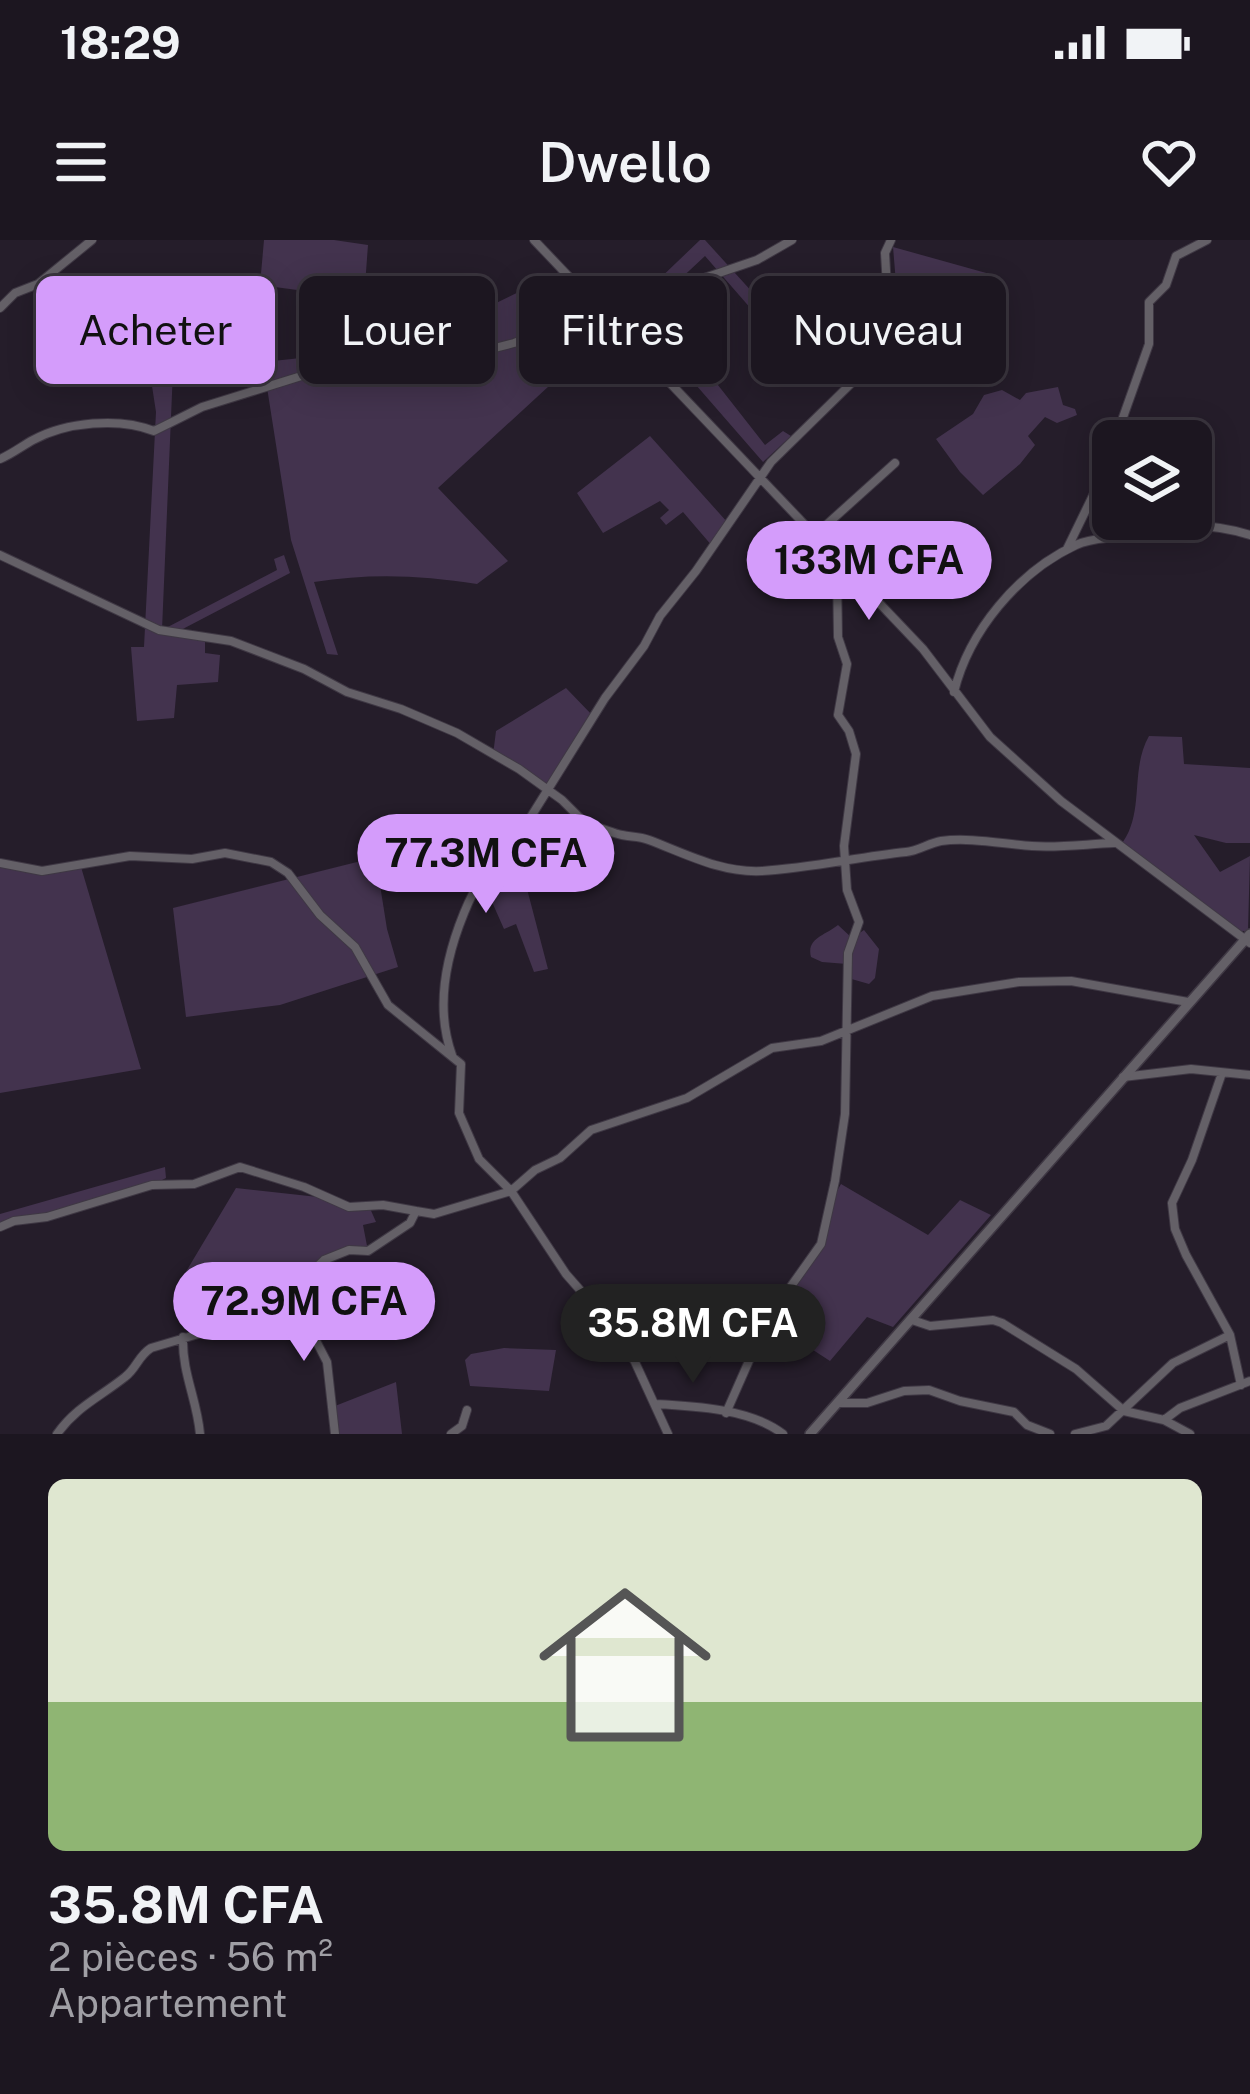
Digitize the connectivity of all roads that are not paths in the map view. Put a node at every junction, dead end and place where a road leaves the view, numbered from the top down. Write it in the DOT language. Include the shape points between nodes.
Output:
graph roads {
  1 [pos="92,240"];
  2 [pos="534,240"];
  3 [pos="792,240"];
  4 [pos="890,240"];
  5 [pos="1207,240"];
  6 [pos="567,276"];
  7 [pos="713,276"];
  8 [pos="0,308"];
  9 [pos="519,341"];
  10 [pos="670,384"];
  11 [pos="0,459"];
  12 [pos="896,463"];
  13 [pos="760,477"];
  14 [pos="1250,535"];
  15 [pos="814,536"];
  16 [pos="828,550"];
  17 [pos="1066,551"];
  18 [pos="0,555"];
  19 [pos="953,693"];
  20 [pos="549,791"];
  21 [pos="588,825"];
  22 [pos="517,840"];
  23 [pos="1114,843"];
  24 [pos="847,861"];
  25 [pos="0,863"];
  26 [pos="1248,939"];
  27 [pos="1188,1002"];
  28 [pos="849,1030"];
  29 [pos="452,1056"];
  30 [pos="1222,1073"];
  31 [pos="1250,1075"];
  32 [pos="1123,1077"];
  33 [pos="512,1191"];
  34 [pos="416,1211"];
  35 [pos="0,1227"];
  36 [pos="291,1292"];
  37 [pos="912,1320"];
  38 [pos="1230,1335"];
  39 [pos="183,1337"];
  40 [pos="1245,1383"];
  41 [pos="837,1402"];
  42 [pos="655,1404"];
  43 [pos="467,1411"];
  44 [pos="1124,1411"];
  45 [pos="726,1412"];
  46 [pos="1164,1420"];
  47 [pos="56,1434"];
  48 [pos="200,1434"];
  49 [pos="335,1434"];
  50 [pos="451,1434"];
  51 [pos="668,1434"];
  52 [pos="783,1434"];
  53 [pos="810,1434"];
  54 [pos="1050,1434"];
  55 [pos="1075,1434"];
  56 [pos="1190,1434"];
  1 -- 8 [label="street"];
  2 -- 6 [label="street"];
  3 -- 7 [label="street"];
  4 -- 13 [label="street" via="888,305 874,362"];
  5 -- 17 [label="street" via="1176,256 1166,285 1149,302 1145,358"];
  9 -- 11 [label="street" via="340,364 202,406 154,431 109,423 57,430"];
  10 -- 13 [label="street"];
  12 -- 15 [label="street"];
  13 -- 15 [label="street"];
  13 -- 20 [label="street"];
  14 -- 17 [label="street" via="1183,524"];
  15 -- 16 [label="street"];
  16 -- 19 [label="street"];
  16 -- 24 [label="street" via="848,664 838,715 856,754"];
  17 -- 19 [label="street" via="1005,599 970,644"];
  18 -- 20 [label="street" via="159,630 231,641 416,715"];
  19 -- 23 [label="street" via="990,736"];
  20 -- 21 [label="street"];
  20 -- 22 [label="street"];
  21 -- 22 [label="street" via="544,828"];
  21 -- 24 [label="street" via="735,869"];
  22 -- 29 [label="street" via="475,886 451,946 445,1020"];
  23 -- 24 [label="street" via="940,841"];
  23 -- 26 [label="street"];
  24 -- 28 [label="street" via="847,890 859,916 848,952"];
  25 -- 29 [label="street" via="43,871 130,856 224,853 271,862 355,947 388,1005"];
  26 -- 27 [label="street"];
  27 -- 28 [label="street" via="1097,984 1019,982 932,995"];
  27 -- 32 [label="street"];
  28 -- 33 [label="street" via="772,1048 687,1098 591,1130"];
  28 -- 45 [label="street" via="845,1114 821,1244 767,1320"];
  29 -- 33 [label="street" via="461,1064 459,1113 473,1147"];
  30 -- 31 [label="street"];
  30 -- 32 [label="street"];
  30 -- 38 [label="street" via="1172,1203 1186,1255"];
  32 -- 37 [label="street"];
  33 -- 34 [label="street" via="434,1214"];
  33 -- 42 [label="street" via="557,1262 616,1331"];
  34 -- 35 [label="street" via="350,1207 240,1167"];
  34 -- 36 [label="street" via="382,1244 325,1260"];
  36 -- 39 [label="street"];
  36 -- 49 [label="street" via="327,1362"];
  37 -- 41 [label="street"];
  37 -- 44 [label="street" via="1001,1323"];
  38 -- 40 [label="street"];
  38 -- 44 [label="street" via="1174,1363"];
  39 -- 47 [label="street" via="142,1353 130,1373 79,1407"];
  39 -- 48 [label="street"];
  40 -- 46 [label="street"];
  41 -- 53 [label="street"];
  41 -- 54 [label="street" via="929,1390 1013,1412"];
  42 -- 45 [label="street"];
  42 -- 51 [label="street"];
  43 -- 50 [label="street"];
  44 -- 46 [label="street"];
  44 -- 55 [label="street"];
  45 -- 52 [label="street"];
  46 -- 56 [label="street"];
}
